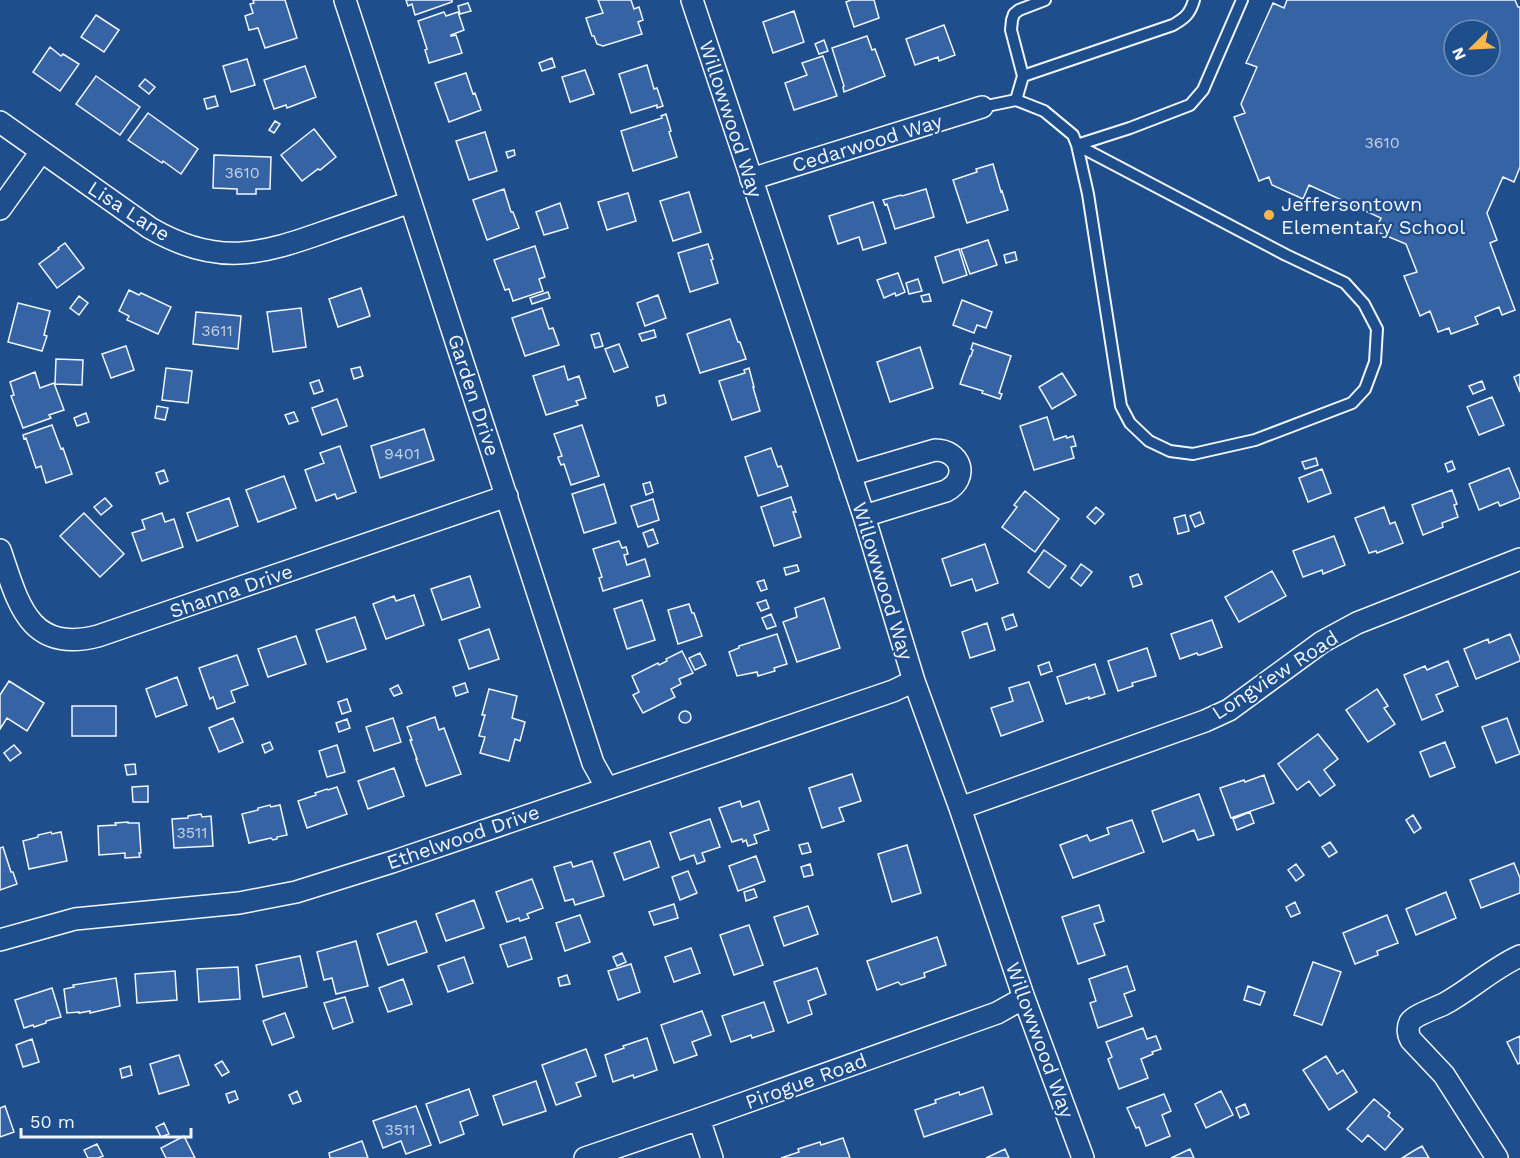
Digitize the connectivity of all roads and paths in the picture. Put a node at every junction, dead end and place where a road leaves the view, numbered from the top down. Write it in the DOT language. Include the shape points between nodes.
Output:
graph roads {
  1 [pos="345,0"];
  2 [pos="692,0"];
  3 [pos="1045,0"];
  4 [pos="1194,0"];
  5 [pos="1242,0"];
  6 [pos="1023,76"];
  7 [pos="1016,100"];
  8 [pos="982,107"];
  9 [pos="0,122"];
  10 [pos="1077,145"];
  11 [pos="41,152"];
  12 [pos="751,179"];
  13 [pos="410,202"];
  14 [pos="0,209"];
  15 [pos="850,475"];
  16 [pos="507,496"];
  17 [pos="864,516"];
  18 [pos="0,550"];
  19 [pos="1520,560"];
  20 [pos="914,681"];
  21 [pos="607,788"];
  22 [pos="960,808"];
  23 [pos="0,940"];
  24 [pos="1520,956"];
  25 [pos="1024,998"];
  26 [pos="699,1119"];
  27 [pos="585,1158"];
  28 [pos="712,1158"];
  29 [pos="1083,1158"];
  30 [pos="1497,1158"];
  1 -- 13 [label="street, Garden Drive"];
  2 -- 12 [label="street, Willowwood Way"];
  3 -- 6 [label="lane" via="1019,10 1012,20"];
  4 -- 6 [label="lane" via="1186,17 1173,25"];
  5 -- 10 [label="lane" via="1203,90 1190,105"];
  6 -- 7 [label="lane"];
  7 -- 8 [label="lane"];
  7 -- 10 [label="lane" via="1044,111 1073,135"];
  8 -- 12 [label="street, Cedarwood Way"];
  9 -- 11 [label="street, Lisa Lane"];
  10 -- 10 [label="lane" via="1121,406 1130,423 1149,441 1170,451 1193,454 1255,440 1352,403 1365,389 1375,362 1377,329 1365,304 1345,283"];
  11 -- 13 [label="street, Lisa Lane" via="164,236 194,248 225,254 267,251"];
  11 -- 14 [label="street"];
  12 -- 15 [label="street, Willowwood Way"];
  13 -- 16 [label="street, Garden Drive"];
  15 -- 17 [label="street, Willowwood Way"];
  15 -- 17 [label="street" via="934,450 948,452 958,462 960,476 952,488"];
  16 -- 18 [label="street, Shanna Drive" via="84,640 52,637 29,620 18,602"];
  16 -- 21 [label="street, Garden Drive" via="593,763"];
  17 -- 20 [label="street, Willowwood Way"];
  19 -- 22 [label="street, Longview Road" via="1357,623 1322,642 1229,710 1205,722"];
  20 -- 21 [label="street, Ethelwood Drive"];
  20 -- 22 [label="street, Willowwood Way"];
  21 -- 23 [label="street, Ethelwood Drive" via="296,892 239,903 75,919"];
  22 -- 25 [label="street, Willowwood Way"];
  24 -- 30 [label="street" via="1414,1018 1407,1034 1444,1075"];
  25 -- 26 [label="street, Pirogue Road" via="997,1013"];
  25 -- 29 [label="street, Willowwood Way"];
  26 -- 27 [label="street, Pirogue Road"];
  26 -- 28 [label="street"];
}
